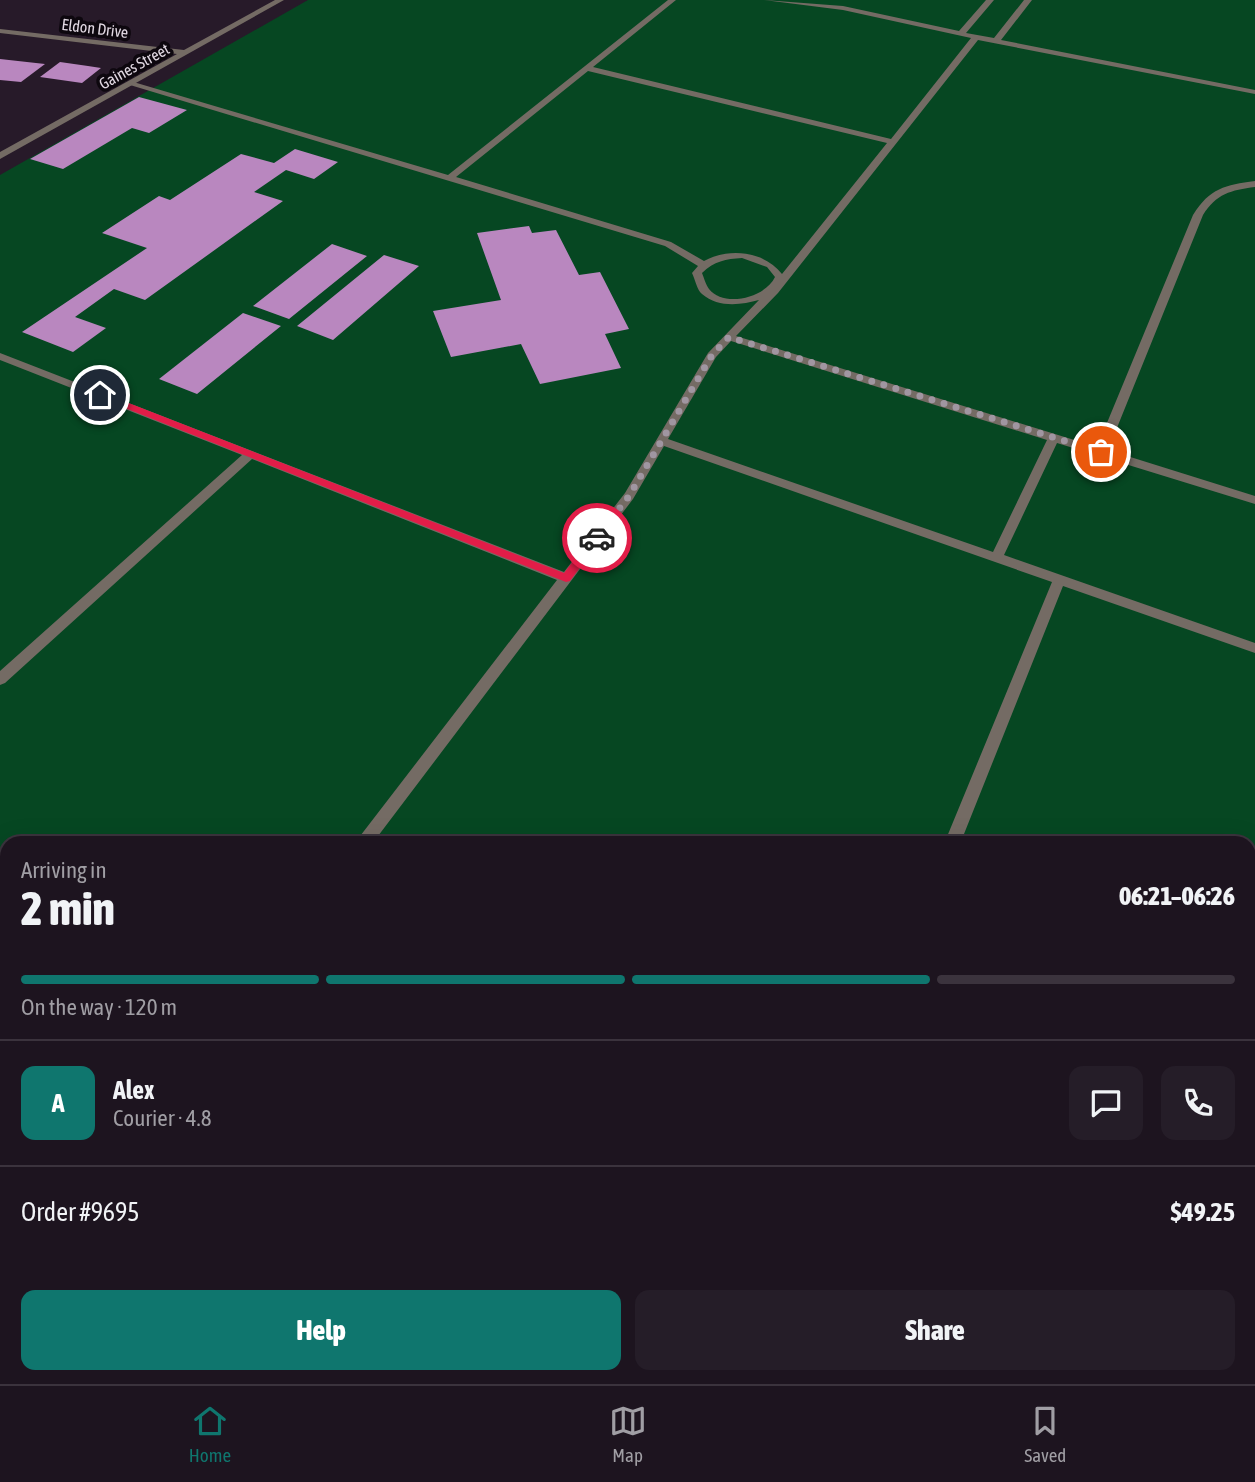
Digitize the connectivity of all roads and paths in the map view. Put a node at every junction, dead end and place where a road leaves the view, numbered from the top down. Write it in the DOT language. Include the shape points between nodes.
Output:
graph roads {
  1 [pos="280,0"];
  2 [pos="672,0"];
  3 [pos="768,0"];
  4 [pos="990,0"];
  5 [pos="1028,0"];
  6 [pos="808,3"];
  7 [pos="0,31"];
  8 [pos="961,34"];
  9 [pos="976,37"];
  10 [pos="996,41"];
  11 [pos="186,54"];
  12 [pos="586,68"];
  13 [pos="133,83"];
  14 [pos="1255,92"];
  15 [pos="893,142"];
  16 [pos="0,156"];
  17 [pos="448,179"];
  18 [pos="1255,184"];
  19 [pos="703,265"];
  20 [pos="774,291"];
  21 [pos="729,337"];
  22 [pos="0,356"];
  23 [pos="1054,438"];
  24 [pos="661,441"];
  25 [pos="1101,452"];
  26 [pos="250,454"];
  27 [pos="1255,500"];
  28 [pos="996,558"];
  29 [pos="566,578"];
  30 [pos="1059,580"];
  31 [pos="1255,648"];
  32 [pos="0,679"];
  33 [pos="368,836"];
  34 [pos="955,836"];
  1 -- 11 [label="street, Gaines Street"];
  2 -- 12 [label="street"];
  3 -- 6 [label="street"];
  4 -- 8 [label="street"];
  5 -- 10 [label="street"];
  6 -- 8 [label="street"];
  7 -- 11 [label="street, Eldon Drive"];
  8 -- 9 [label="street"];
  9 -- 10 [label="street"];
  9 -- 15 [label="street"];
  10 -- 14 [label="street"];
  11 -- 13 [label="street, Gaines Street"];
  12 -- 15 [label="street"];
  12 -- 17 [label="street"];
  13 -- 16 [label="street, Gaines Street"];
  13 -- 17 [label="street"];
  15 -- 20 [label="street"];
  17 -- 19 [label="street" via="668,244"];
  18 -- 25 [label="street" via="1225,188 1208,198 1198,215"];
  19 -- 20 [label="street" via="728,256 758,259 778,273"];
  19 -- 20 [label="street" via="698,282 717,298 749,301"];
  20 -- 21 [label="street"];
  21 -- 23 [label="street"];
  21 -- 24 [label="street" via="712,355"];
  22 -- 26 [label="street"];
  23 -- 25 [label="street"];
  23 -- 28 [label="street"];
  24 -- 28 [label="street"];
  24 -- 29 [label="street" via="629,496"];
  25 -- 27 [label="street"];
  26 -- 29 [label="street"];
  26 -- 32 [label="street"];
  28 -- 30 [label="street"];
  29 -- 33 [label="street"];
  30 -- 31 [label="street"];
  30 -- 34 [label="street"];
}
